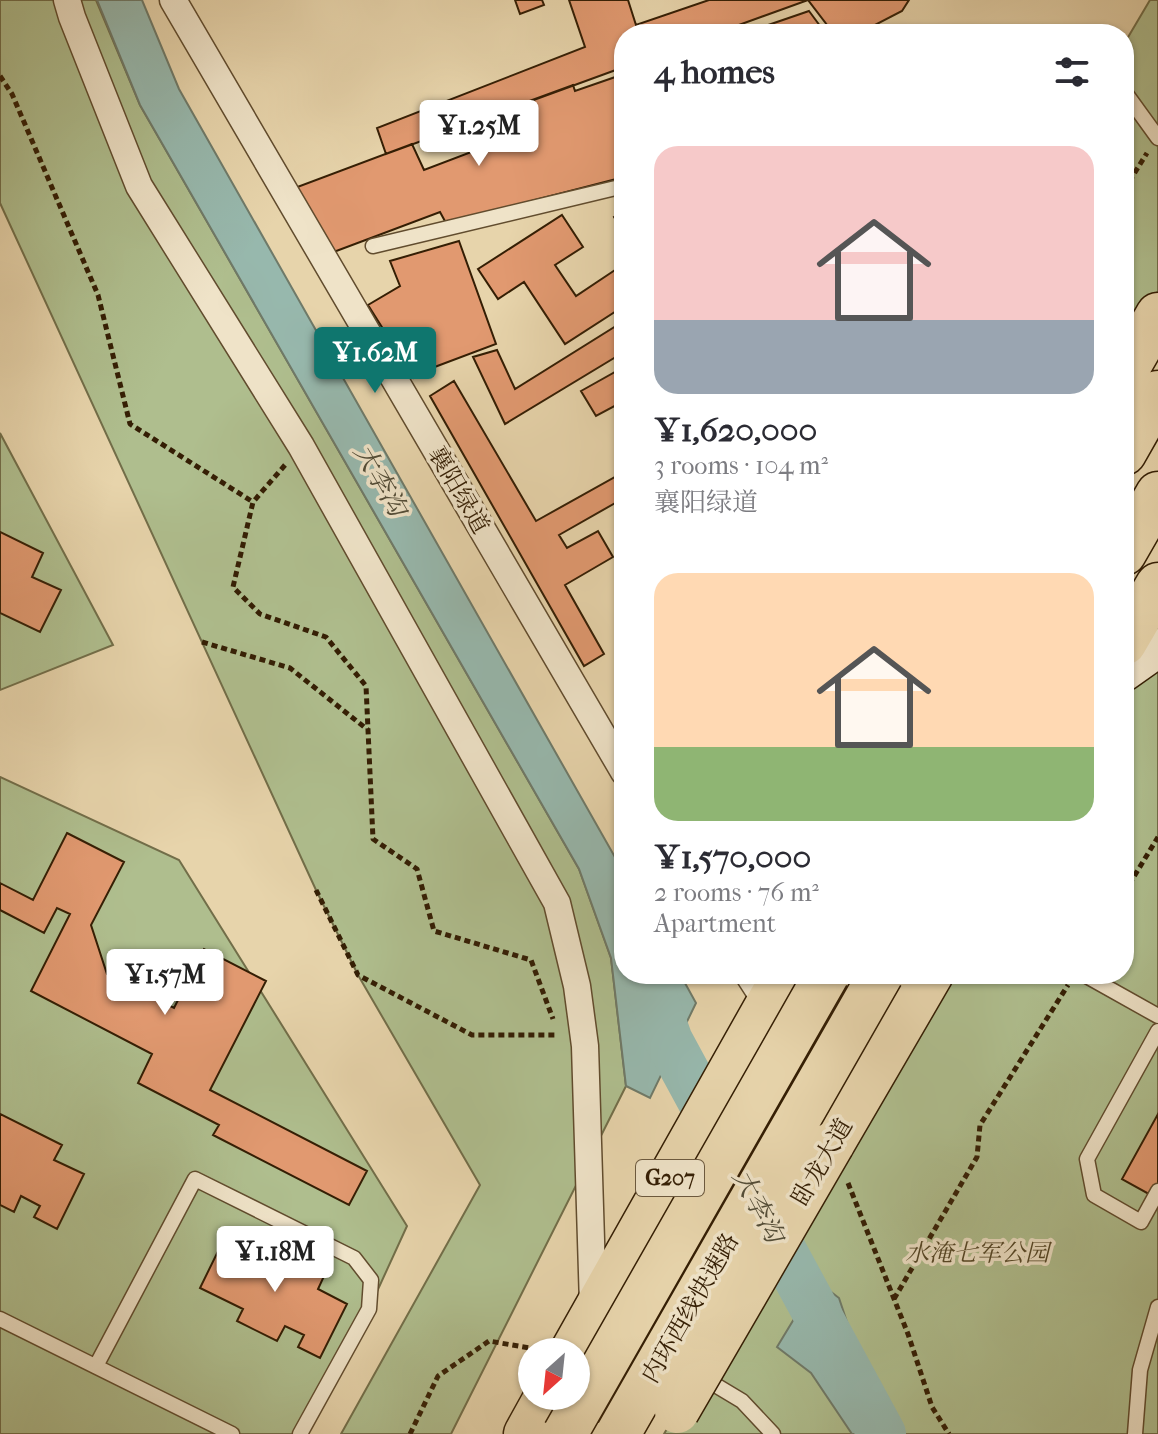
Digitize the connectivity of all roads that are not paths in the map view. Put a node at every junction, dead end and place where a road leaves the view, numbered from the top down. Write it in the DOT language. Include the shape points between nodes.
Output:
graph roads {
  1 [pos="67,0"];
  2 [pos="173,0"];
  3 [pos="1134,105"];
  4 [pos="1158,137"];
  5 [pos="614,188"];
  6 [pos="373,246"];
  7 [pos="1158,315"];
  8 [pos="1134,357"];
  9 [pos="1158,393"];
  10 [pos="1134,435"];
  11 [pos="1158,494"];
  12 [pos="1134,536"];
  13 [pos="1158,585"];
  14 [pos="1134,626"];
  15 [pos="1158,648"];
  16 [pos="1134,665"];
  17 [pos="614,755"];
  18 [pos="767,984"];
  19 [pos="821,984"];
  20 [pos="875,984"];
  21 [pos="925,984"];
  22 [pos="1094,984"];
  23 [pos="1158,1016"];
  24 [pos="1158,1031"];
  25 [pos="1158,1191"];
  26 [pos="1158,1307"];
  27 [pos="594,1313"];
  28 [pos="0,1319"];
  29 [pos="634,1337"];
  30 [pos="580,1338"];
  31 [pos="648,1345"];
  32 [pos="675,1361"];
  33 [pos="96,1366"];
  34 [pos="688,1369"];
  35 [pos="539,1410"];
  36 [pos="671,1423"];
  37 [pos="232,1434"];
  38 [pos="300,1434"];
  39 [pos="526,1434"];
  40 [pos="565,1434"];
  41 [pos="618,1434"];
  42 [pos="773,1434"];
  43 [pos="1135,1434"];
  1 -- 27 [label="street" via="139,186 301,446 557,903 585,1046"];
  2 -- 17 [label="street, 襄阳绿道"];
  3 -- 4 [label="lane"];
  5 -- 6 [label="lane"];
  7 -- 8 [label="highway"];
  9 -- 10 [label="highway"];
  11 -- 12 [label="highway"];
  13 -- 14 [label="highway"];
  15 -- 16 [label="street"];
  18 -- 27 [label="highway, G207" via="746,1044"];
  19 -- 40 [label="highway, 内环西线快速路, bridge"];
  20 -- 41 [label="highway, 内环西线快速路, bridge"];
  21 -- 36 [label="highway, 卧龙大道, bridge"];
  22 -- 23 [label="lane"];
  24 -- 25 [label="lane" via="1087,1159 1094,1195 1141,1222"];
  26 -- 43 [label="lane" via="1140,1370"];
  27 -- 29 [label="lane"];
  27 -- 30 [label="highway, G207"];
  28 -- 33 [label="lane"];
  31 -- 32 [label="lane"];
  33 -- 37 [label="lane"];
  33 -- 38 [label="lane" via="195,1179 354,1258 371,1280 369,1309"];
  34 -- 42 [label="lane" via="742,1401"];
  35 -- 39 [label="highway"];
}
